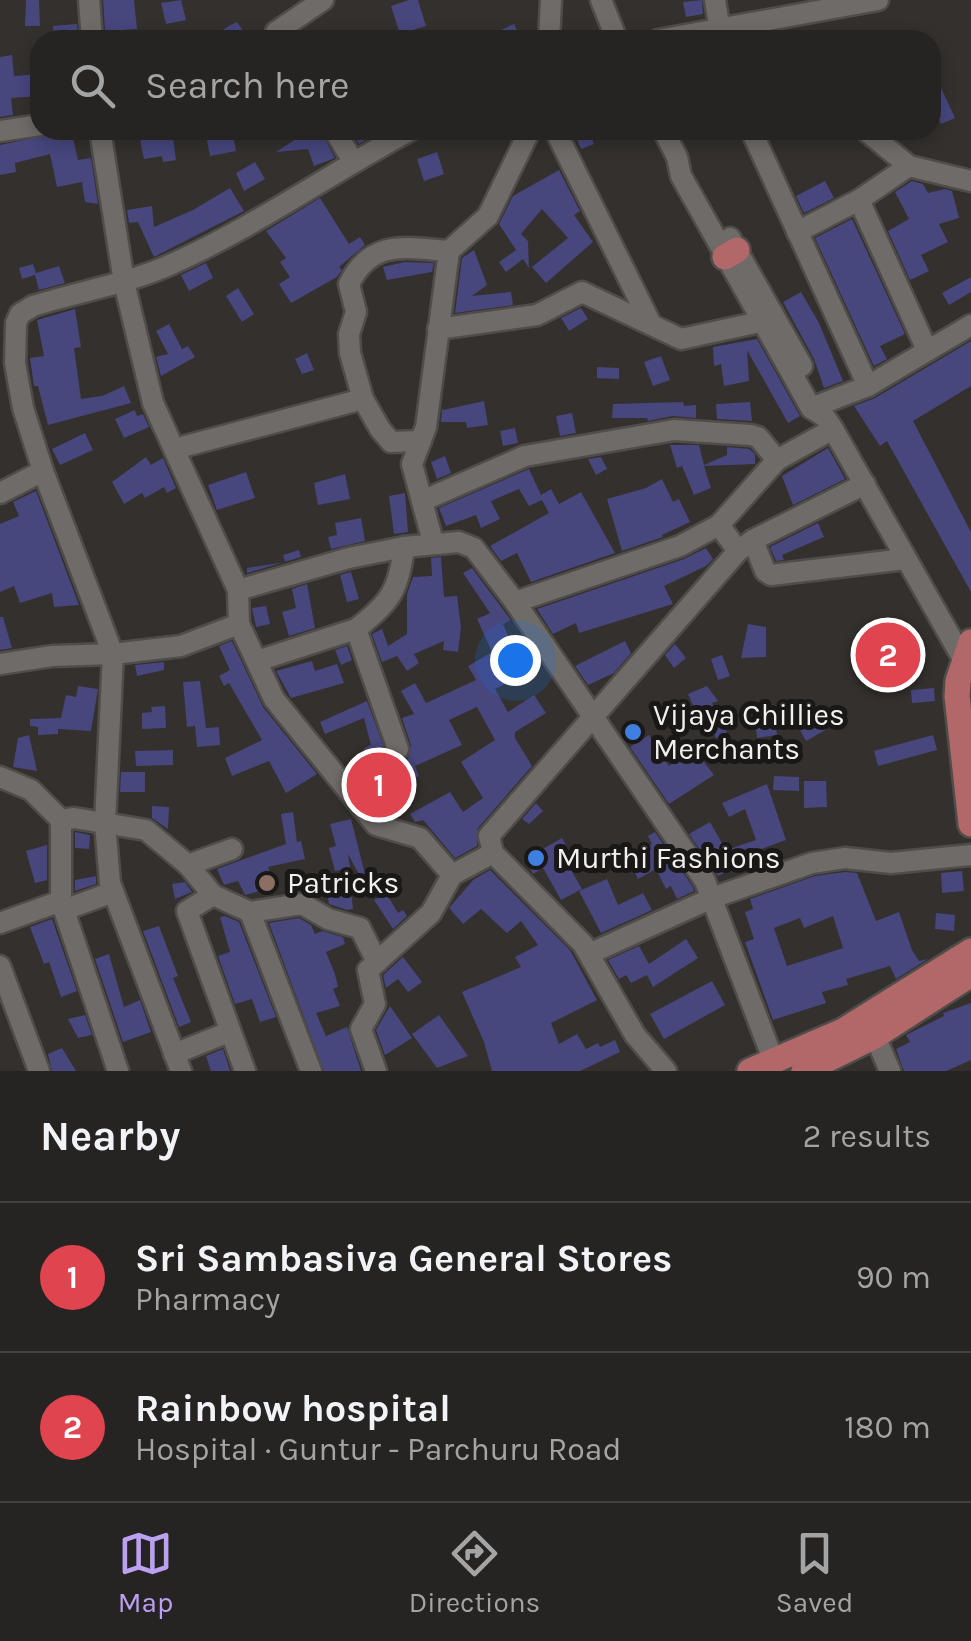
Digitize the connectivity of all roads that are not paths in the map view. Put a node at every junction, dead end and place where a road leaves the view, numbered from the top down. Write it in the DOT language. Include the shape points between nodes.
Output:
graph roads {
  1 [pos="89,0"];
  2 [pos="552,0"];
  3 [pos="601,0"];
  4 [pos="715,0"];
  5 [pos="878,0"];
  6 [pos="318,2"];
  7 [pos="91,30"];
  8 [pos="279,30"];
  9 [pos="550,30"];
  10 [pos="613,30"];
  11 [pos="712,30"];
  12 [pos="736,30"];
  13 [pos="30,126"];
  14 [pos="0,131"];
  15 [pos="102,140"];
  16 [pos="340,140"];
  17 [pos="392,140"];
  18 [pos="525,140"];
  19 [pos="560,140"];
  20 [pos="668,140"];
  21 [pos="755,140"];
  22 [pos="877,140"];
  23 [pos="353,161"];
  24 [pos="909,166"];
  25 [pos="971,180"];
  26 [pos="859,200"];
  27 [pos="797,232"];
  28 [pos="448,251"];
  29 [pos="124,282"];
  30 [pos="767,318"];
  31 [pos="8,320"];
  32 [pos="651,324"];
  33 [pos="971,326"];
  34 [pos="438,329"];
  35 [pos="926,350"];
  36 [pos="9,382"];
  37 [pos="868,386"];
  38 [pos="363,399"];
  39 [pos="823,414"];
  40 [pos="422,441"];
  41 [pos="174,449"];
  42 [pos="777,460"];
  43 [pos="43,471"];
  44 [pos="865,484"];
  45 [pos="0,493"];
  46 [pos="422,501"];
  47 [pos="719,524"];
  48 [pos="433,542"];
  49 [pos="745,546"];
  50 [pos="404,547"];
  51 [pos="905,560"];
  52 [pos="238,590"];
  53 [pos="515,602"];
  54 [pos="239,624"];
  55 [pos="356,629"];
  56 [pos="112,654"];
  57 [pos="968,655"];
  58 [pos="256,661"];
  59 [pos="0,664"];
  60 [pos="593,716"];
  61 [pos="398,749"];
  62 [pos="0,776"];
  63 [pos="61,820"];
  64 [pos="105,823"];
  65 [pos="971,824"];
  66 [pos="232,849"];
  67 [pos="494,853"];
  68 [pos="971,855"];
  69 [pos="188,865"];
  70 [pos="452,875"];
  71 [pos="112,892"];
  72 [pos="213,895"];
  73 [pos="712,898"];
  74 [pos="63,905"];
  75 [pos="250,912"];
  76 [pos="0,922"];
  77 [pos="971,950"];
  78 [pos="589,954"];
  79 [pos="377,962"];
  80 [pos="0,966"];
  81 [pos="971,974"];
  82 [pos="229,1032"];
  83 [pos="875,1036"];
  84 [pos="178,1062"];
  85 [pos="762,1066"];
  86 [pos="39,1071"];
  87 [pos="118,1071"];
  88 [pos="246,1071"];
  89 [pos="310,1071"];
  90 [pos="376,1071"];
  91 [pos="666,1071"];
  92 [pos="804,1071"];
  93 [pos="890,1071"];
  1 -- 7 [label="street"];
  2 -- 9 [label="street"];
  3 -- 10 [label="street"];
  4 -- 11 [label="street"];
  5 -- 12 [label="street"];
  6 -- 8 [label="street"];
  13 -- 14 [label="street"];
  15 -- 29 [label="street"];
  16 -- 23 [label="street"];
  17 -- 23 [label="street"];
  18 -- 28 [label="street" via="488,216"];
  19 -- 32 [label="street"];
  20 -- 30 [label="street" via="692,170"];
  21 -- 27 [label="street"];
  22 -- 24 [label="street"];
  23 -- 29 [label="street" via="225,238"];
  24 -- 25 [label="street"];
  24 -- 26 [label="street"];
  26 -- 27 [label="street"];
  26 -- 35 [label="street"];
  27 -- 37 [label="street"];
  28 -- 34 [label="street"];
  28 -- 38 [label="street" via="388,248 353,276 356,312 348,342"];
  29 -- 31 [label="street" via="33,306"];
  29 -- 41 [label="street" via="153,403"];
  30 -- 32 [label="street" via="681,338"];
  30 -- 39 [label="street"];
  31 -- 36 [label="street"];
  32 -- 34 [label="street" via="582,292 536,315"];
  33 -- 35 [label="street"];
  34 -- 40 [label="street"];
  35 -- 37 [label="street"];
  36 -- 43 [label="street"];
  37 -- 39 [label="street"];
  38 -- 40 [label="street" via="391,442"];
  38 -- 41 [label="street"];
  39 -- 42 [label="street"];
  39 -- 44 [label="street"];
  40 -- 46 [label="street" via="412,464"];
  41 -- 52 [label="street"];
  42 -- 46 [label="street" via="758,437 674,430 524,456"];
  42 -- 47 [label="street"];
  43 -- 45 [label="street"];
  43 -- 56 [label="street"];
  44 -- 49 [label="street"];
  44 -- 51 [label="street"];
  46 -- 48 [label="street"];
  47 -- 49 [label="street"];
  47 -- 53 [label="street" via="680,546"];
  48 -- 50 [label="street"];
  48 -- 53 [label="street" via="474,548"];
  49 -- 51 [label="street" via="771,575"];
  49 -- 60 [label="street"];
  50 -- 52 [label="street"];
  50 -- 55 [label="street" via="396,589"];
  51 -- 57 [label="street"];
  52 -- 54 [label="street"];
  53 -- 60 [label="street"];
  54 -- 56 [label="street" via="181,646"];
  54 -- 58 [label="street"];
  55 -- 58 [label="street"];
  55 -- 61 [label="street"];
  56 -- 59 [label="street"];
  56 -- 64 [label="street"];
  57 -- 65 [label="main road" via="957,696"];
  58 -- 70 [label="street" via="274,699 376,826 420,838"];
  60 -- 67 [label="street" via="489,836"];
  60 -- 73 [label="street"];
  62 -- 63 [label="street" via="31,790"];
  63 -- 64 [label="street"];
  63 -- 74 [label="street"];
  64 -- 69 [label="street" via="146,830"];
  64 -- 71 [label="street"];
  66 -- 69 [label="street"];
  67 -- 70 [label="street"];
  67 -- 78 [label="street"];
  68 -- 73 [label="street" via="832,859"];
  69 -- 72 [label="street"];
  70 -- 79 [label="street" via="432,912"];
  71 -- 74 [label="street"];
  71 -- 84 [label="street"];
  72 -- 75 [label="street"];
  72 -- 82 [label="street" via="187,911"];
  73 -- 78 [label="street"];
  73 -- 85 [label="street"];
  74 -- 76 [label="street"];
  74 -- 87 [label="street"];
  75 -- 79 [label="street" via="302,904 360,928"];
  75 -- 89 [label="street"];
  77 -- 85 [label="main road" via="864,1019"];
  78 -- 91 [label="street" via="635,1035"];
  79 -- 90 [label="street" via="368,970 375,1004 361,1029"];
  80 -- 86 [label="street"];
  81 -- 83 [label="main road"];
  82 -- 84 [label="street"];
  82 -- 88 [label="street"];
  83 -- 92 [label="main road"];
  83 -- 93 [label="street"];
}
